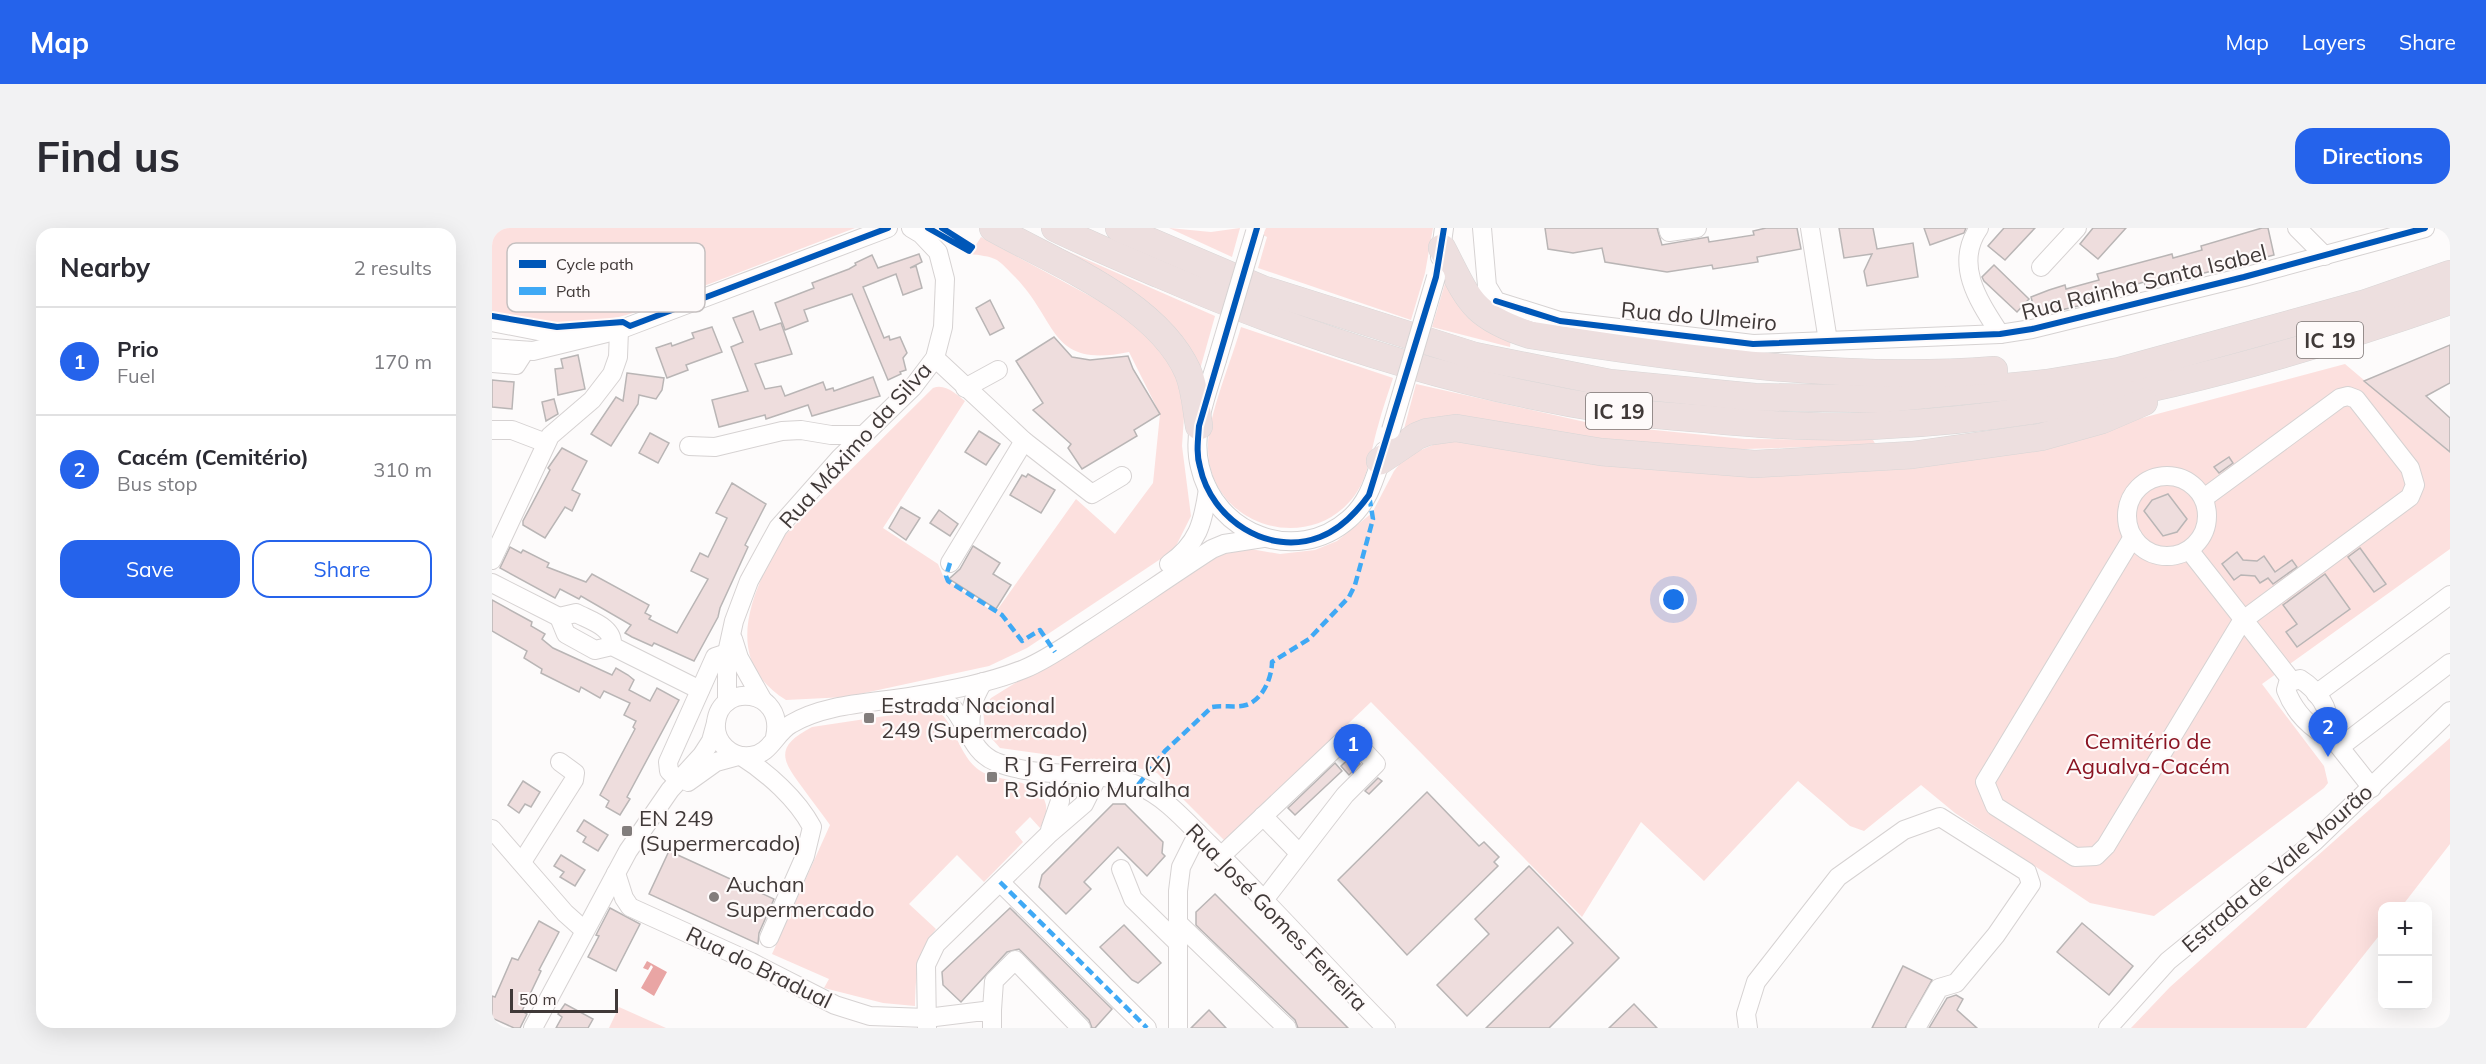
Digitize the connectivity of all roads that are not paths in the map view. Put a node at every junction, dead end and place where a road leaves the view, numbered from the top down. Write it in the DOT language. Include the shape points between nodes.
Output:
graph roads {
  1 [pos="888,228"];
  2 [pos="911,228"];
  3 [pos="993,228"];
  4 [pos="1055,228"];
  5 [pos="1119,228"];
  6 [pos="1482,228"];
  7 [pos="1668,228"];
  8 [pos="1697,228"];
  9 [pos="1810,228"];
  10 [pos="1979,228"];
  11 [pos="2077,228"];
  12 [pos="2426,228"];
  13 [pos="1256,230"];
  14 [pos="2307,231"];
  15 [pos="1443,238"];
  16 [pos="2325,256"];
  17 [pos="2041,267"];
  18 [pos="2450,274"];
  19 [pos="1974,291"];
  20 [pos="705,297"];
  21 [pos="2450,301"];
  22 [pos="666,312"];
  23 [pos="492,322"];
  24 [pos="624,328"];
  25 [pos="2000,334"];
  26 [pos="1973,335"];
  27 [pos="593,337"];
  28 [pos="1828,341"];
  29 [pos="492,348"];
  30 [pos="525,351"];
  31 [pos="935,358"];
  32 [pos="492,363"];
  33 [pos="998,370"];
  34 [pos="2119,371"];
  35 [pos="2209,373"];
  36 [pos="965,388"];
  37 [pos="1199,426"];
  38 [pos="492,430"];
  39 [pos="831,435"];
  40 [pos="864,435"];
  41 [pos="1024,441"];
  42 [pos="546,443"];
  43 [pos="689,446"];
  44 [pos="840,458"];
  45 [pos="1380,461"];
  46 [pos="1122,476"];
  47 [pos="1208,489"];
  48 [pos="2204,498"];
  49 [pos="2133,537"];
  50 [pos="1263,538"];
  51 [pos="2189,550"];
  52 [pos="492,560"];
  53 [pos="950,563"];
  54 [pos="492,583"];
  55 [pos="2450,595"];
  56 [pos="2242,621"];
  57 [pos="731,632"];
  58 [pos="728,653"];
  59 [pos="2450,663"];
  60 [pos="2287,675"];
  61 [pos="987,680"];
  62 [pos="700,690"];
  63 [pos="2316,694"];
  64 [pos="921,695"];
  65 [pos="764,701"];
  66 [pos="727,702"];
  67 [pos="2450,711"];
  68 [pos="816,712"];
  69 [pos="716,723"];
  70 [pos="2326,730"];
  71 [pos="972,738"];
  72 [pos="772,742"];
  73 [pos="2340,747"];
  74 [pos="740,756"];
  75 [pos="560,762"];
  76 [pos="1059,774"];
  77 [pos="1097,778"];
  78 [pos="678,780"];
  79 [pos="778,786"];
  80 [pos="2372,788"];
  81 [pos="652,816"];
  82 [pos="1263,816"];
  83 [pos="492,829"];
  84 [pos="1198,833"];
  85 [pos="1048,835"];
  86 [pos="1299,853"];
  87 [pos="1221,856"];
  88 [pos="522,862"];
  89 [pos="1121,869"];
  90 [pos="616,873"];
  91 [pos="1000,882"];
  92 [pos="1264,900"];
  93 [pos="1178,922"];
  94 [pos="584,930"];
  95 [pos="769,938"];
  96 [pos="1178,943"];
  97 [pos="992,1019"];
  98 [pos="927,1023"];
  99 [pos="1383,1027"];
  100 [pos="533,1028"];
  101 [pos="1081,1028"];
  102 [pos="1147,1028"];
  103 [pos="1178,1028"];
  104 [pos="1287,1028"];
  105 [pos="1748,1028"];
  106 [pos="1916,1028"];
  107 [pos="2108,1028"];
  1 -- 20 [label="street"];
  2 -- 31 [label="street, Rua Máximo da Silva" via="938,252 945,279 943,327"];
  3 -- 37 [label="highway" via="1126,302 1159,329 1189,374"];
  4 -- 35 [label="highway, IC 19" via="1213,297 1344,345 1468,381 1612,410 1757,424 1884,426 1989,416 2122,395"];
  5 -- 34 [label="highway, IC 19" via="1273,293 1475,357 1610,383 1755,397 1881,399 2047,383"];
  6 -- 28 [label="street, Rua do Ulmeiro" via="1487,286 1496,301 1560,321 1753,344"];
  7 -- 8 [label="street" via="1669,232"];
  9 -- 28 [label="street"];
  10 -- 19 [label="street, Rua Rainha Santa Isabel" via="1969,253"];
  11 -- 17 [label="street"];
  12 -- 16 [label="street, Rua Rainha Santa Isabel"];
  13 -- 37 [label="street, bridge"];
  14 -- 16 [label="street"];
  15 -- 34 [label="highway" via="1465,291 1483,316 1530,335 1723,363 1824,372 1961,373 2025,368"];
  15 -- 45 [label="street, bridge" via="1436,277"];
  16 -- 25 [label="street, Rua Rainha Santa Isabel" via="2043,327"];
  18 -- 34 [label="highway, IC 19" via="2366,303"];
  19 -- 25 [label="street, Rua Rainha Santa Isabel"];
  19 -- 26 [label="street, Rua Rainha Santa Isabel"];
  21 -- 35 [label="highway, IC 19" via="2375,327"];
  22 -- 24 [label="street"];
  23 -- 27 [label="street"];
  24 -- 27 [label="street"];
  24 -- 42 [label="street" via="612,374 592,400"];
  25 -- 26 [label="street, Rua Rainha Santa Isabel"];
  26 -- 28 [label="street, Rua do Ulmeiro"];
  27 -- 30 [label="street"];
  29 -- 30 [label="street"];
  30 -- 32 [label="street" via="516,365"];
  31 -- 36 [label="street"];
  31 -- 40 [label="street, Rua Máximo da Silva" via="913,387"];
  33 -- 36 [label="street"];
  35 -- 45 [label="highway" via="2092,423 2041,437 1912,455 1755,464 1600,452 1456,428 1417,436"];
  36 -- 41 [label="street"];
  37 -- 47 [label="street" via="1199,467"];
  38 -- 42 [label="street" via="512,430"];
  39 -- 40 [label="street"];
  39 -- 43 [label="street" via="782,431 715,447"];
  39 -- 44 [label="street"];
  40 -- 44 [label="street, Rua Máximo da Silva"];
  41 -- 46 [label="street" via="1092,494"];
  41 -- 53 [label="street"];
  42 -- 52 [label="street"];
  44 -- 57 [label="street, Rua Máximo da Silva" via="778,528 749,581"];
  45 -- 50 [label="street" via="1369,495 1349,520 1320,537 1293,542"];
  47 -- 50 [label="street" via="1226,515"];
  47 -- 61 [label="street" via="1200,531 1188,550"];
  48 -- 49 [label="street" via="2196,487 2173,476 2148,480 2130,499 2128,525"];
  48 -- 51 [label="street" via="2205,532"];
  48 -- 56 [label="street" via="2348,396 2356,399 2410,468 2415,485 2410,497"];
  49 -- 51 [label="street" via="2152,554 2177,555"];
  49 -- 56 [label="street" via="1985,782 1995,806 2075,857 2096,856 2106,846"];
  50 -- 61 [label="street" via="1212,549 1055,652 1025,669"];
  51 -- 56 [label="street"];
  54 -- 62 [label="street" via="559,617 576,613 607,630 613,639 612,646"];
  55 -- 63 [label="street"];
  56 -- 60 [label="street"];
  57 -- 58 [label="street, Rua Máximo da Silva"];
  57 -- 65 [label="street" via="739,658"];
  58 -- 62 [label="street" via="715,657"];
  58 -- 66 [label="street, Rua Máximo da Silva"];
  59 -- 73 [label="street"];
  60 -- 63 [label="street" via="2300,679"];
  60 -- 70 [label="street" via="2290,700 2310,725 2318,731"];
  61 -- 64 [label="street"];
  61 -- 71 [label="street" via="970,715"];
  62 -- 78 [label="street" via="668,762 669,771"];
  63 -- 70 [label="street" via="2328,713 2330,722"];
  64 -- 68 [label="street"];
  64 -- 71 [label="street, Rua José Gomes Ferreira" via="936,696 953,706"];
  65 -- 66 [label="street" via="744,695"];
  65 -- 68 [label="street"];
  65 -- 72 [label="street" via="776,718"];
  66 -- 69 [label="street"];
  67 -- 80 [label="street, Estrada de Vale Mourão"];
  68 -- 72 [label="street" via="787,726"];
  69 -- 74 [label="street" via="721,743"];
  69 -- 78 [label="street" via="702,755"];
  70 -- 73 [label="street"];
  71 -- 76 [label="street, Rua José Gomes Ferreira" via="980,751 996,762"];
  72 -- 74 [label="street" via="752,756"];
  72 -- 79 [label="street" via="770,762"];
  73 -- 80 [label="street"];
  74 -- 79 [label="street"];
  74 -- 81 [label="street" via="704,769"];
  75 -- 88 [label="street" via="576,776"];
  76 -- 77 [label="street, Rua José Gomes Ferreira"];
  76 -- 85 [label="street" via="1060,801"];
  77 -- 84 [label="street, Rua José Gomes Ferreira" via="1123,781 1149,791"];
  77 -- 85 [label="street" via="1084,804"];
  78 -- 81 [label="street"];
  79 -- 95 [label="street" via="812,827 805,856"];
  80 -- 107 [label="street, Estrada de Vale Mourão" via="2314,842 2168,961"];
  81 -- 90 [label="street"];
  82 -- 86 [label="street"];
  82 -- 86 [label="street" via="1348,735 1355,742 1376,764"];
  82 -- 87 [label="street"];
  83 -- 88 [label="street"];
  84 -- 87 [label="street, Rua José Gomes Ferreira"];
  84 -- 93 [label="street" via="1182,867"];
  85 -- 91 [label="street"];
  86 -- 92 [label="street"];
  87 -- 92 [label="street, Rua José Gomes Ferreira"];
  88 -- 94 [label="street"];
  89 -- 96 [label="street" via="1133,899"];
  90 -- 94 [label="street"];
  90 -- 98 [label="street, Rua do Bradual" via="630,906 835,1005 870,1016"];
  91 -- 98 [label="street" via="931,952 927,965"];
  91 -- 102 [label="street"];
  92 -- 99 [label="street, Rua José Gomes Ferreira"];
  93 -- 96 [label="street"];
  93 -- 104 [label="street"];
  94 -- 100 [label="street"];
  96 -- 103 [label="street"];
  97 -- 98 [label="street, Rua do Bradual"];
  97 -- 101 [label="street" via="994,981 1015,960"];
  105 -- 106 [label="street" via="1746,1014 1756,982 1838,877 1904,830 1940,817 2027,872 2031,884 1956,983 1939,988"];
}
